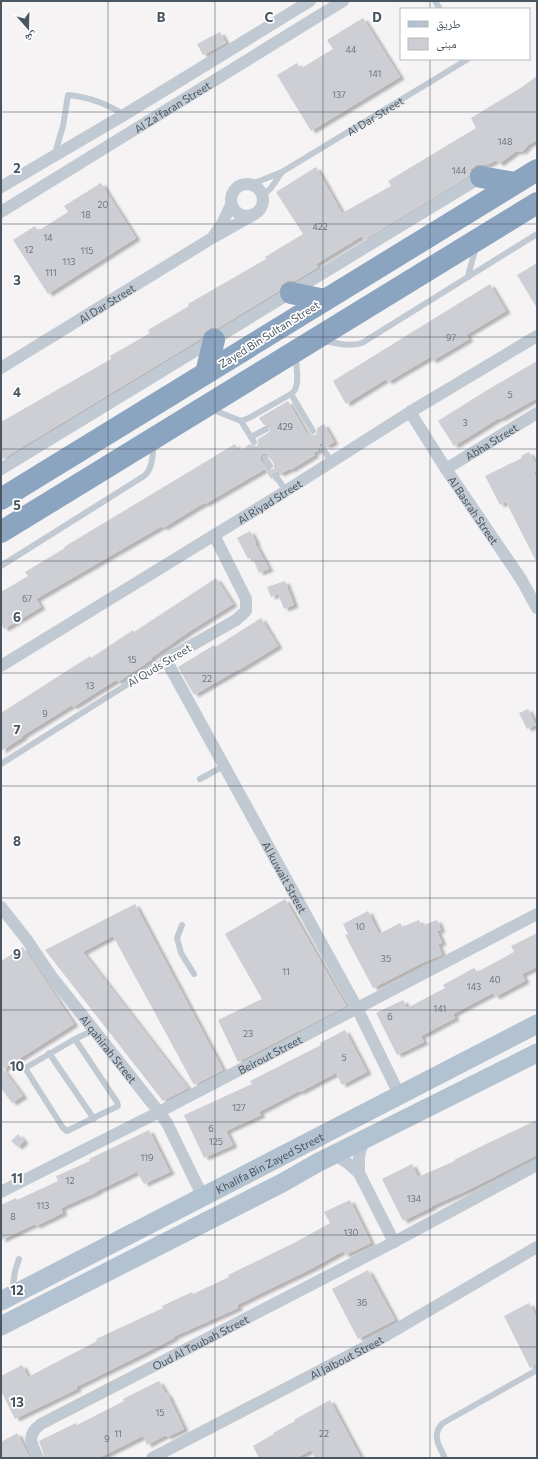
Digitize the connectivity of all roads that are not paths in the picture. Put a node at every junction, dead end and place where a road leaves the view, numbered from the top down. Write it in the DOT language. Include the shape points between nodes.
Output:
graph roads {
  1 [pos="310,1"];
  2 [pos="343,1"];
  3 [pos="466,60"];
  4 [pos="124,115"];
  5 [pos="54,156"];
  6 [pos="537,170"];
  7 [pos="282,172"];
  8 [pos="481,177"];
  9 [pos="515,183"];
  10 [pos="252,184"];
  11 [pos="1,187"];
  12 [pos="263,195"];
  13 [pos="537,203"];
  14 [pos="231,205"];
  15 [pos="537,210"];
  16 [pos="1,212"];
  17 [pos="253,215"];
  18 [pos="537,234"];
  19 [pos="212,238"];
  20 [pos="478,238"];
  21 [pos="468,276"];
  22 [pos="291,293"];
  23 [pos="325,300"];
  24 [pos="537,336"];
  25 [pos="314,339"];
  26 [pos="214,340"];
  27 [pos="296,351"];
  28 [pos="1,368"];
  29 [pos="206,373"];
  30 [pos="291,394"];
  31 [pos="206,406"];
  32 [pos="410,412"];
  33 [pos="537,413"];
  34 [pos="241,421"];
  35 [pos="266,429"];
  36 [pos="313,431"];
  37 [pos="155,437"];
  38 [pos="323,448"];
  39 [pos="265,458"];
  40 [pos="331,462"];
  41 [pos="270,466"];
  42 [pos="446,468"];
  43 [pos="1,469"];
  44 [pos="276,476"];
  45 [pos="286,491"];
  46 [pos="1,499"];
  47 [pos="1,532"];
  48 [pos="214,534"];
  49 [pos="1,566"];
  50 [pos="537,608"];
  51 [pos="166,660"];
  52 [pos="1,666"];
  53 [pos="1,764"];
  54 [pos="224,766"];
  55 [pos="200,779"];
  56 [pos="1,907"];
  57 [pos="537,914"];
  58 [pos="182,925"];
  59 [pos="194,974"];
  60 [pos="357,1008"];
  61 [pos="537,1024"];
  62 [pos="94,1030"];
  63 [pos="75,1039"];
  64 [pos="537,1052"];
  65 [pos="50,1053"];
  66 [pos="400,1096"];
  67 [pos="159,1112"];
  68 [pos="94,1119"];
  69 [pos="365,1140"];
  70 [pos="334,1154"];
  71 [pos="537,1165"];
  72 [pos="359,1172"];
  73 [pos="1,1192"];
  74 [pos="203,1197"];
  75 [pos="394,1242"];
  76 [pos="537,1247"];
  77 [pos="19,1259"];
  78 [pos="6,1298"];
  79 [pos="1,1326"];
  80 [pos="537,1370"];
  81 [pos="38,1458"];
  82 [pos="152,1458"];
  83 [pos="445,1458"];
  1 -- 4 [label="street, Al Za'faran Street"];
  2 -- 16 [label="street, Al Za'faran Street"];
  3 -- 7 [label="lane, Al Dar Street"];
  4 -- 5 [label="street, Al Za'faran Street"];
  4 -- 5 [label="lane" via="97,101 68,95 64,126"];
  5 -- 11 [label="street, Al Za'faran Street"];
  6 -- 9 [label="highway, Zayed Bin Sultan Street"];
  7 -- 10 [label="lane, Al Dar Street"];
  7 -- 12 [label="lane, Al Dar Street"];
  8 -- 9 [label="highway"];
  8 -- 22 [label="street"];
  9 -- 23 [label="highway, Zayed Bin Sultan Street"];
  10 -- 12 [label="street"];
  10 -- 14 [label="street" via="238,186 231,194"];
  12 -- 17 [label="street" via="261,209"];
  13 -- 20 [label="highway"];
  14 -- 17 [label="street" via="238,214"];
  14 -- 19 [label="street, Al Dar Street"];
  15 -- 20 [label="highway"];
  17 -- 19 [label="street, Al Dar Street"];
  18 -- 21 [label="lane"];
  19 -- 28 [label="street, Al Dar Street"];
  20 -- 21 [label="lane"];
  20 -- 25 [label="highway"];
  21 -- 25 [label="lane" via="362,343 348,345"];
  22 -- 23 [label="highway"];
  22 -- 26 [label="street"];
  23 -- 29 [label="highway, Zayed Bin Sultan Street"];
  24 -- 32 [label="street, Al Riyad Street"];
  25 -- 27 [label="highway"];
  26 -- 29 [label="highway"];
  26 -- 43 [label="street"];
  27 -- 30 [label="lane" via="297,386"];
  27 -- 31 [label="highway"];
  29 -- 46 [label="highway, Zayed Bin Sultan Street"];
  30 -- 34 [label="lane"];
  30 -- 36 [label="lane" via="297,411"];
  31 -- 34 [label="lane"];
  31 -- 37 [label="highway"];
  32 -- 40 [label="street, Al Riyad Street"];
  32 -- 42 [label="street, Al Basrah Street"];
  33 -- 42 [label="street, Abha Street"];
  34 -- 35 [label="lane" via="253,439"];
  37 -- 47 [label="highway"];
  37 -- 49 [label="lane" via="148,473"];
  38 -- 40 [label="lane"];
  39 -- 41 [label="lane"];
  40 -- 45 [label="street, Al Riyad Street"];
  42 -- 50 [label="street, Al Basrah Street"];
  44 -- 45 [label="lane"];
  45 -- 48 [label="street, Al Riyad Street"];
  48 -- 51 [label="street, Al Quds Street" via="246,599 246,611 236,620"];
  48 -- 52 [label="street, Al Riyad Street"];
  51 -- 53 [label="lane, Al Quds Street"];
  51 -- 54 [label="street, Al kuwait Street"];
  54 -- 55 [label="lane"];
  54 -- 60 [label="street, Al kuwait Street"];
  56 -- 62 [label="street, Al qahirah Street"];
  57 -- 60 [label="street, Beirout Street"];
  58 -- 59 [label="lane" via="177,938 181,953"];
  60 -- 66 [label="street, Al kuwait Street"];
  60 -- 67 [label="street, Beirout Street"];
  61 -- 66 [label="main road, Khalifa Bin Zayed Street"];
  62 -- 63 [label="lane"];
  62 -- 67 [label="street, Al qahirah Street"];
  63 -- 65 [label="lane"];
  63 -- 68 [label="lane" via="118,1104 115,1109"];
  64 -- 69 [label="main road, Khalifa Bin Zayed Street"];
  65 -- 68 [label="lane"];
  65 -- 68 [label="lane" via="26,1066 26,1070 63,1128 67,1131"];
  66 -- 74 [label="main road, Khalifa Bin Zayed Street"];
  67 -- 73 [label="street, Beirout Street"];
  67 -- 74 [label="street, Al qahirah Street"];
  69 -- 70 [label="main road, Khalifa Bin Zayed Street"];
  69 -- 72 [label="street" via="359,1157"];
  70 -- 72 [label="street"];
  70 -- 79 [label="main road, Khalifa Bin Zayed Street"];
  71 -- 75 [label="street, Oud Al Toubah Street"];
  72 -- 75 [label="street"];
  74 -- 78 [label="main road, Khalifa Bin Zayed Street"];
  75 -- 81 [label="street, Oud Al Toubah Street" via="41,1424 32,1433 31,1440"];
  76 -- 82 [label="street, Al Jalbout Street" via="378,1340"];
  77 -- 78 [label="lane"];
  80 -- 83 [label="lane" via="443,1423 436,1438"];
}
